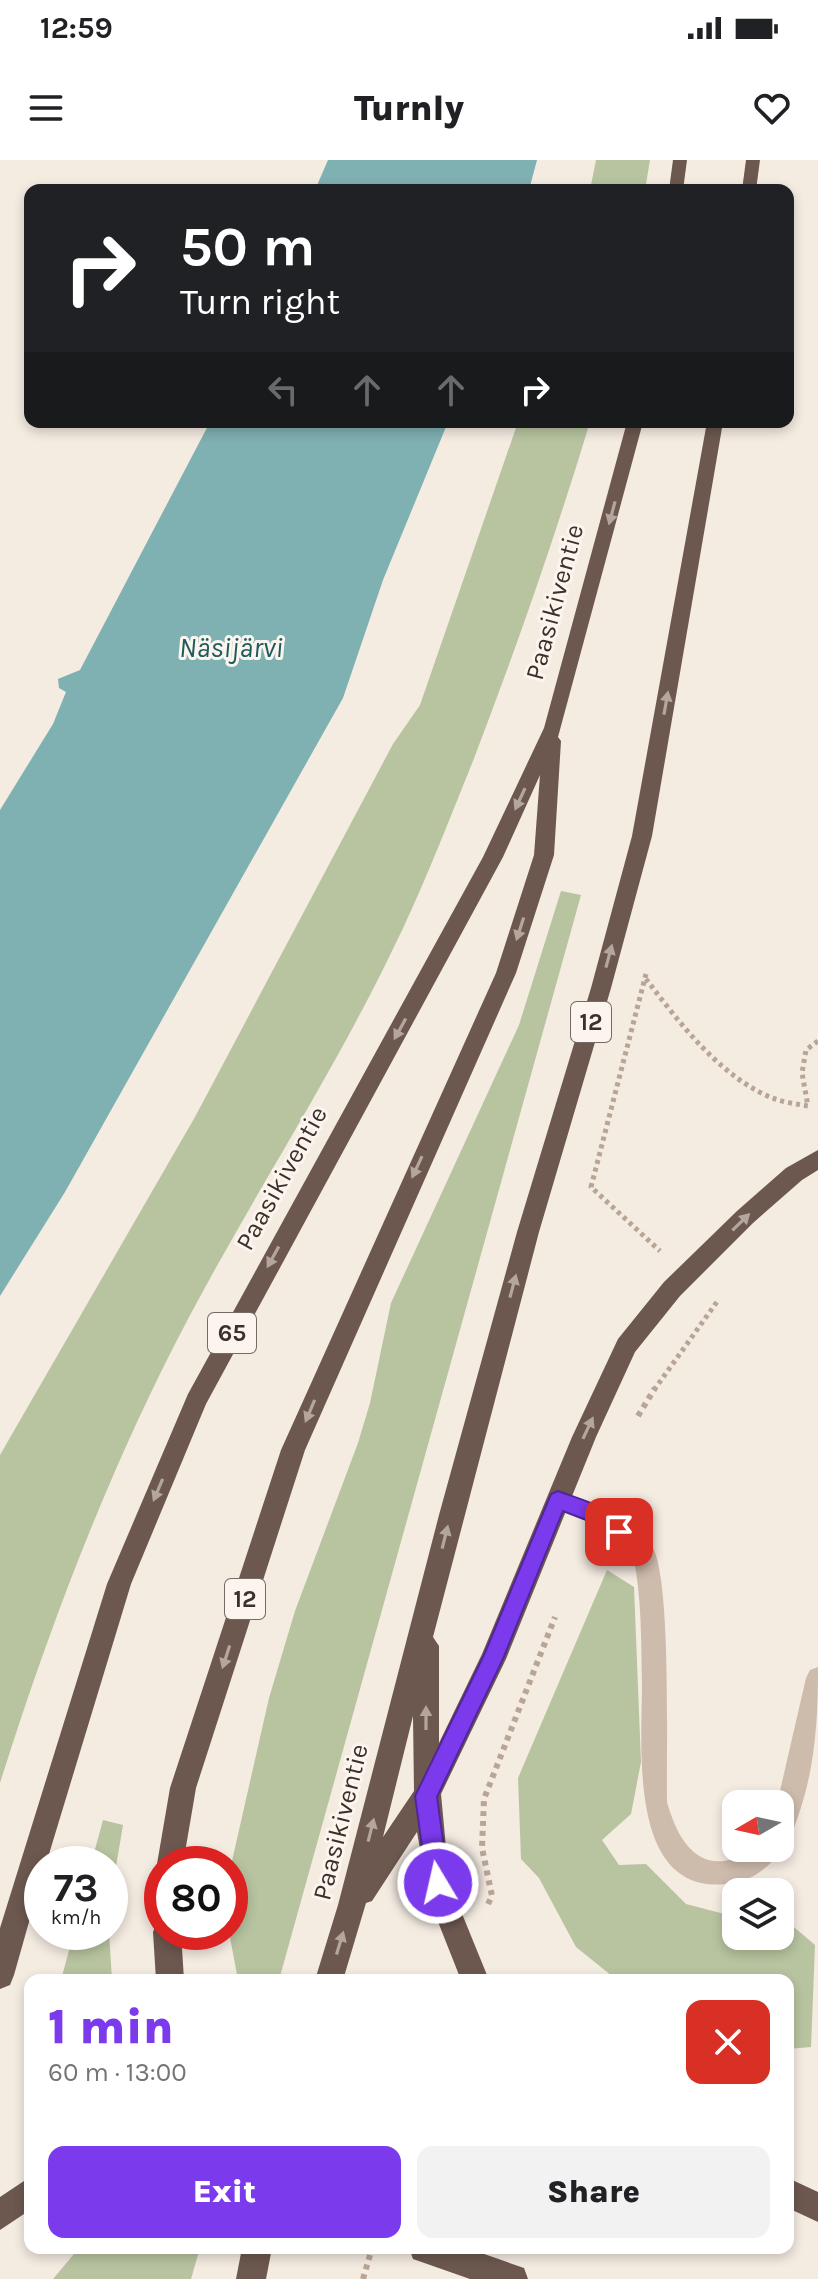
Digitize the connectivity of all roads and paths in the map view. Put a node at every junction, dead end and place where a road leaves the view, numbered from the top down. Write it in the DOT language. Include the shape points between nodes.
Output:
graph roads {
  1 [pos="680,160"];
  2 [pos="753,160"];
  3 [pos="677,184"];
  4 [pos="750,184"];
  5 [pos="633,428"];
  6 [pos="714,428"];
  7 [pos="553,728"];
  8 [pos="648,963"];
  9 [pos="645,978"];
  10 [pos="818,1041"];
  11 [pos="818,1159"];
  12 [pos="692,1270"];
  13 [pos="636,1421"];
  14 [pos="558,1500"];
  15 [pos="426,1613"];
  16 [pos="557,1614"];
  17 [pos="818,1678"];
  18 [pos="794,1790"];
  19 [pos="426,1796"];
  20 [pos="173,1846"];
  21 [pos="752,1862"];
  22 [pos="352,1905"];
  23 [pos="168,1950"];
  24 [pos="470,1971"];
  25 [pos="170,1974"];
  26 [pos="331,1974"];
  27 [pos="0,1975"];
  28 [pos="794,2196"];
  29 [pos="24,2197"];
  30 [pos="818,2207"];
  31 [pos="794,2211"];
  32 [pos="0,2215"];
  33 [pos="818,2215"];
  34 [pos="256,2254"];
  35 [pos="370,2254"];
  36 [pos="441,2254"];
  37 [pos="251,2279"];
  38 [pos="363,2279"];
  39 [pos="513,2279"];
  1 -- 3 [label="highway"];
  2 -- 4 [label="highway"];
  5 -- 7 [label="highway, Paasikiventie / 12, one-way"];
  15 -- 6 [label="highway, Paasikiventie / 12, one-way" via="642,836"];
  7 -- 20 [label="highway, 12, one-way" via="544,855 506,973 293,1450 183,1788"];
  7 -- 27 [label="highway, Paasikiventie / 65, one-way" via="493,857 196,1401 119,1584"];
  8 -- 9 [label="path"];
  9 -- 10 [label="path" via="677,1021 768,1097 808,1106 802,1073 806,1050"];
  9 -- 12 [label="path" via="591,1187 657,1249"];
  12 -- 11 [label="highway, one-way" via="745,1217"];
  12 -- 13 [label="path" via="725,1292 669,1366"];
  14 -- 12 [label="highway, one-way" via="626,1346"];
  14 -- 19 [label="highway" via="493,1659"];
  14 -- 21 [label="lane" via="596,1515 643,1550 652,1594 655,1802 665,1836 688,1865 713,1875 742,1870"];
  19 -- 15 [label="highway, 12, one-way"];
  22 -- 15 [label="highway, Paasikiventie, one-way"];
  16 -- 24 [label="path" via="484,1799 482,1848 492,1896"];
  17 -- 18 [label="lane"];
  19 -- 22 [label="highway"];
  19 -- 24 [label="highway, 12" via="442,1904"];
  26 -- 22 [label="highway, Paasikiventie, one-way"];
  23 -- 25 [label="highway"];
  28 -- 30 [label="highway"];
  29 -- 32 [label="highway"];
  31 -- 33 [label="highway"];
  34 -- 37 [label="highway"];
  35 -- 38 [label="path"];
  36 -- 39 [label="highway"];
}
